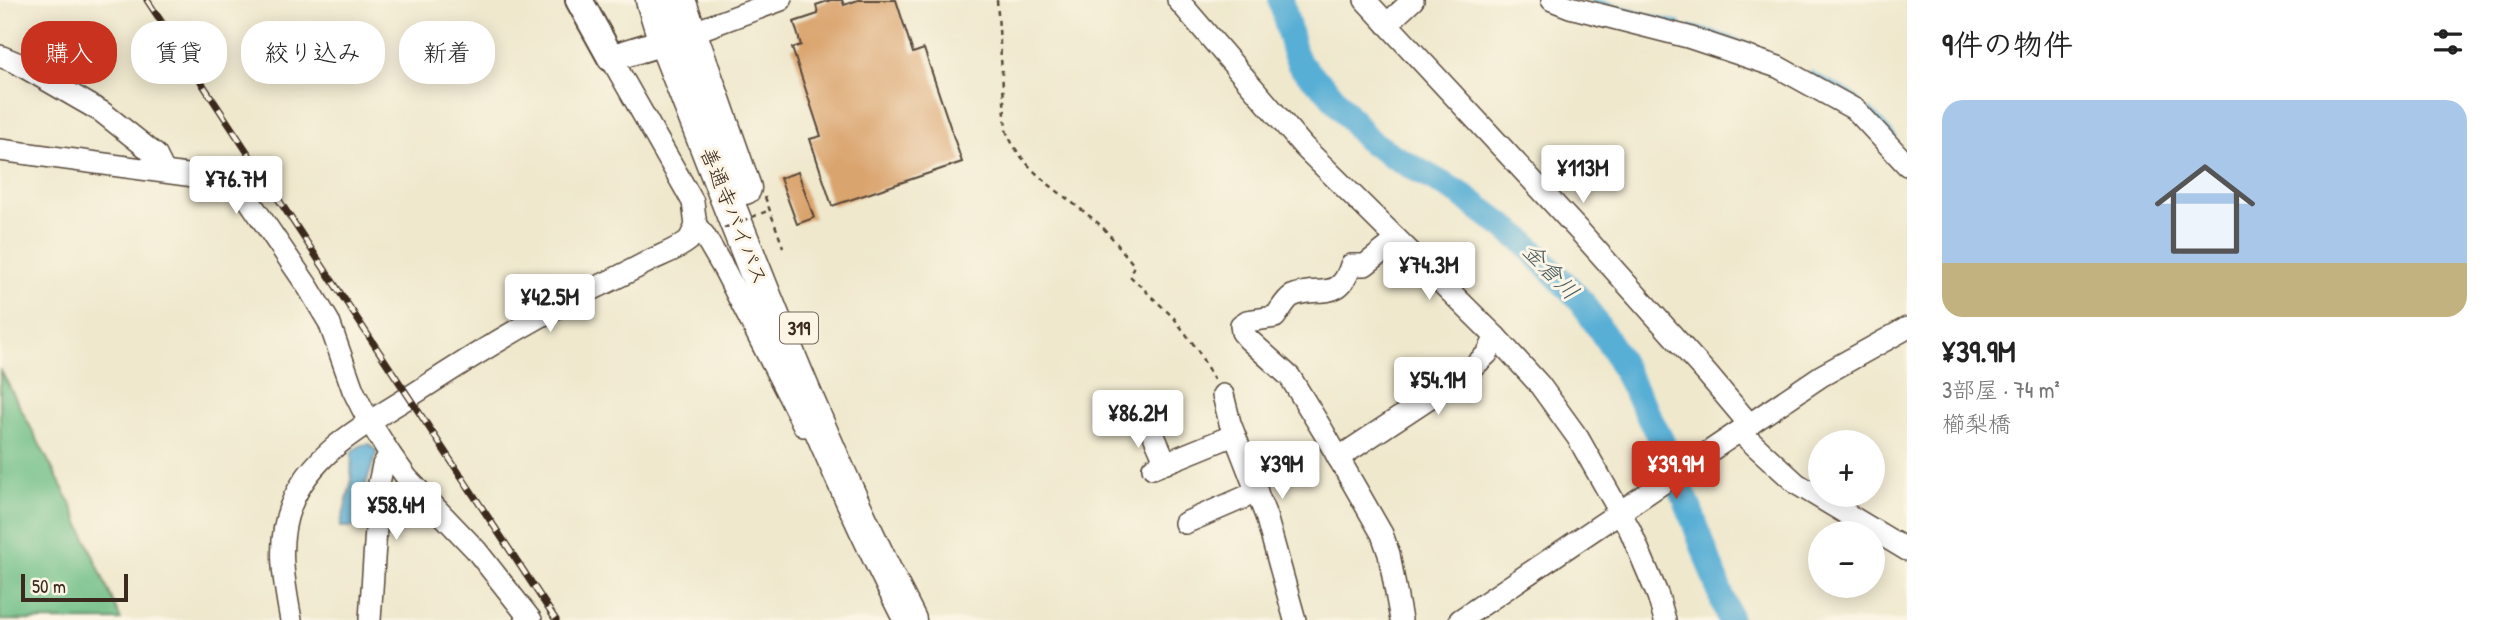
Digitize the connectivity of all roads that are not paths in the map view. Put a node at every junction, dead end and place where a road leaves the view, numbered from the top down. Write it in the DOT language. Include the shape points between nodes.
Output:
graph roads {
  1 [pos="579,0"];
  2 [pos="652,0"];
  3 [pos="679,0"];
  4 [pos="781,0"];
  5 [pos="1178,0"];
  6 [pos="1365,0"];
  7 [pos="1413,0"];
  8 [pos="1552,0"];
  9 [pos="1387,24"];
  10 [pos="678,37"];
  11 [pos="0,56"];
  12 [pos="611,58"];
  13 [pos="0,150"];
  14 [pos="1907,165"];
  15 [pos="164,171"];
  16 [pos="696,226"];
  17 [pos="1397,240"];
  18 [pos="1907,328"];
  19 [pos="1496,337"];
  20 [pos="1223,395"];
  21 [pos="369,421"];
  22 [pos="1148,422"];
  23 [pos="805,428"];
  24 [pos="1745,429"];
  25 [pos="1234,435"];
  26 [pos="390,454"];
  27 [pos="1338,458"];
  28 [pos="1257,492"];
  29 [pos="1620,513"];
  30 [pos="1185,523"];
  31 [pos="1907,550"];
  32 [pos="291,620"];
  33 [pos="370,620"];
  34 [pos="531,620"];
  35 [pos="911,620"];
  36 [pos="1295,620"];
  37 [pos="1401,620"];
  38 [pos="1460,620"];
  39 [pos="1665,620"];
  1 -- 12 [label="main road"];
  2 -- 10 [label="highway, 善通寺バイパス / 319"];
  3 -- 10 [label="highway, 善通寺バイパス / 319"];
  4 -- 10 [label="street"];
  5 -- 17 [label="street" via="1304,147"];
  6 -- 9 [label="street"];
  7 -- 9 [label="street"];
  8 -- 14 [label="street" via="1778,66 1856,110"];
  9 -- 24 [label="street" via="1708,374"];
  10 -- 12 [label="main road"];
  10 -- 35 [label="highway, 善通寺バイパス / 319" via="787,349 881,564"];
  11 -- 15 [label="street" via="102,112 156,155"];
  12 -- 16 [label="street" via="693,202"];
  13 -- 15 [label="street"];
  15 -- 21 [label="street" via="228,182 242,190 329,322"];
  16 -- 21 [label="street" via="683,245 515,329"];
  16 -- 23 [label="street" via="725,271"];
  17 -- 19 [label="street"];
  17 -- 27 [label="street" via="1365,265 1351,265 1348,275 1329,292 1294,295 1275,317 1241,325 1248,339 1290,377"];
  18 -- 24 [label="street" via="1821,376"];
  19 -- 27 [label="street" via="1487,354 1466,373"];
  19 -- 29 [label="street" via="1539,384 1578,438"];
  20 -- 25 [label="street"];
  21 -- 26 [label="street"];
  21 -- 32 [label="street" via="321,460 291,504 282,557"];
  22 -- 25 [label="street" via="1159,466"];
  24 -- 29 [label="street"];
  24 -- 31 [label="street" via="1797,484"];
  25 -- 28 [label="street"];
  26 -- 33 [label="street" via="379,483"];
  26 -- 34 [label="street"];
  27 -- 37 [label="street" via="1382,534"];
  28 -- 30 [label="street"];
  28 -- 36 [label="street"];
  29 -- 38 [label="street"];
  29 -- 39 [label="street"];
}
